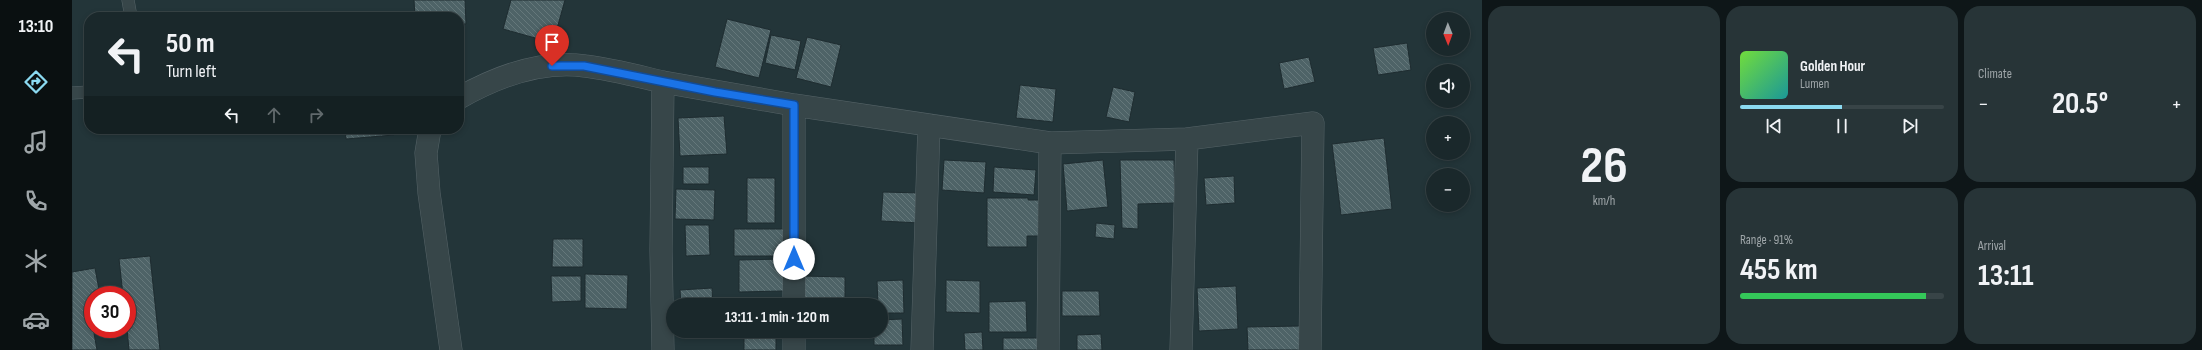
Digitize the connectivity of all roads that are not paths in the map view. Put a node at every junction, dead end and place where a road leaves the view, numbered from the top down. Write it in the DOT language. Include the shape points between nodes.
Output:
graph roads {
  1 [pos="128,0"];
  2 [pos="130,12"];
  3 [pos="663,82"];
  4 [pos="72,92"];
  5 [pos="84,92"];
  6 [pos="464,96"];
  7 [pos="794,105"];
  8 [pos="929,125"];
  9 [pos="429,134"];
  10 [pos="1187,139"];
  11 [pos="1050,143"];
  12 [pos="794,298"];
  13 [pos="794,338"];
  14 [pos="451,350"];
  15 [pos="663,350"];
  16 [pos="794,350"];
  17 [pos="922,350"];
  18 [pos="1048,350"];
  19 [pos="1181,350"];
  20 [pos="1310,350"];
  1 -- 2 [label="lane"];
  3 -- 6 [label="street" via="584,66 552,66 519,72"];
  3 -- 7 [label="street"];
  3 -- 15 [label="street"];
  4 -- 5 [label="lane"];
  7 -- 8 [label="street"];
  7 -- 12 [label="street"];
  8 -- 11 [label="street"];
  8 -- 17 [label="street"];
  9 -- 14 [label="street" via="426,152 429,193"];
  10 -- 11 [label="street"];
  10 -- 19 [label="street"];
  10 -- 20 [label="street" via="1313,123"];
  11 -- 18 [label="street"];
  13 -- 16 [label="street"];
}
